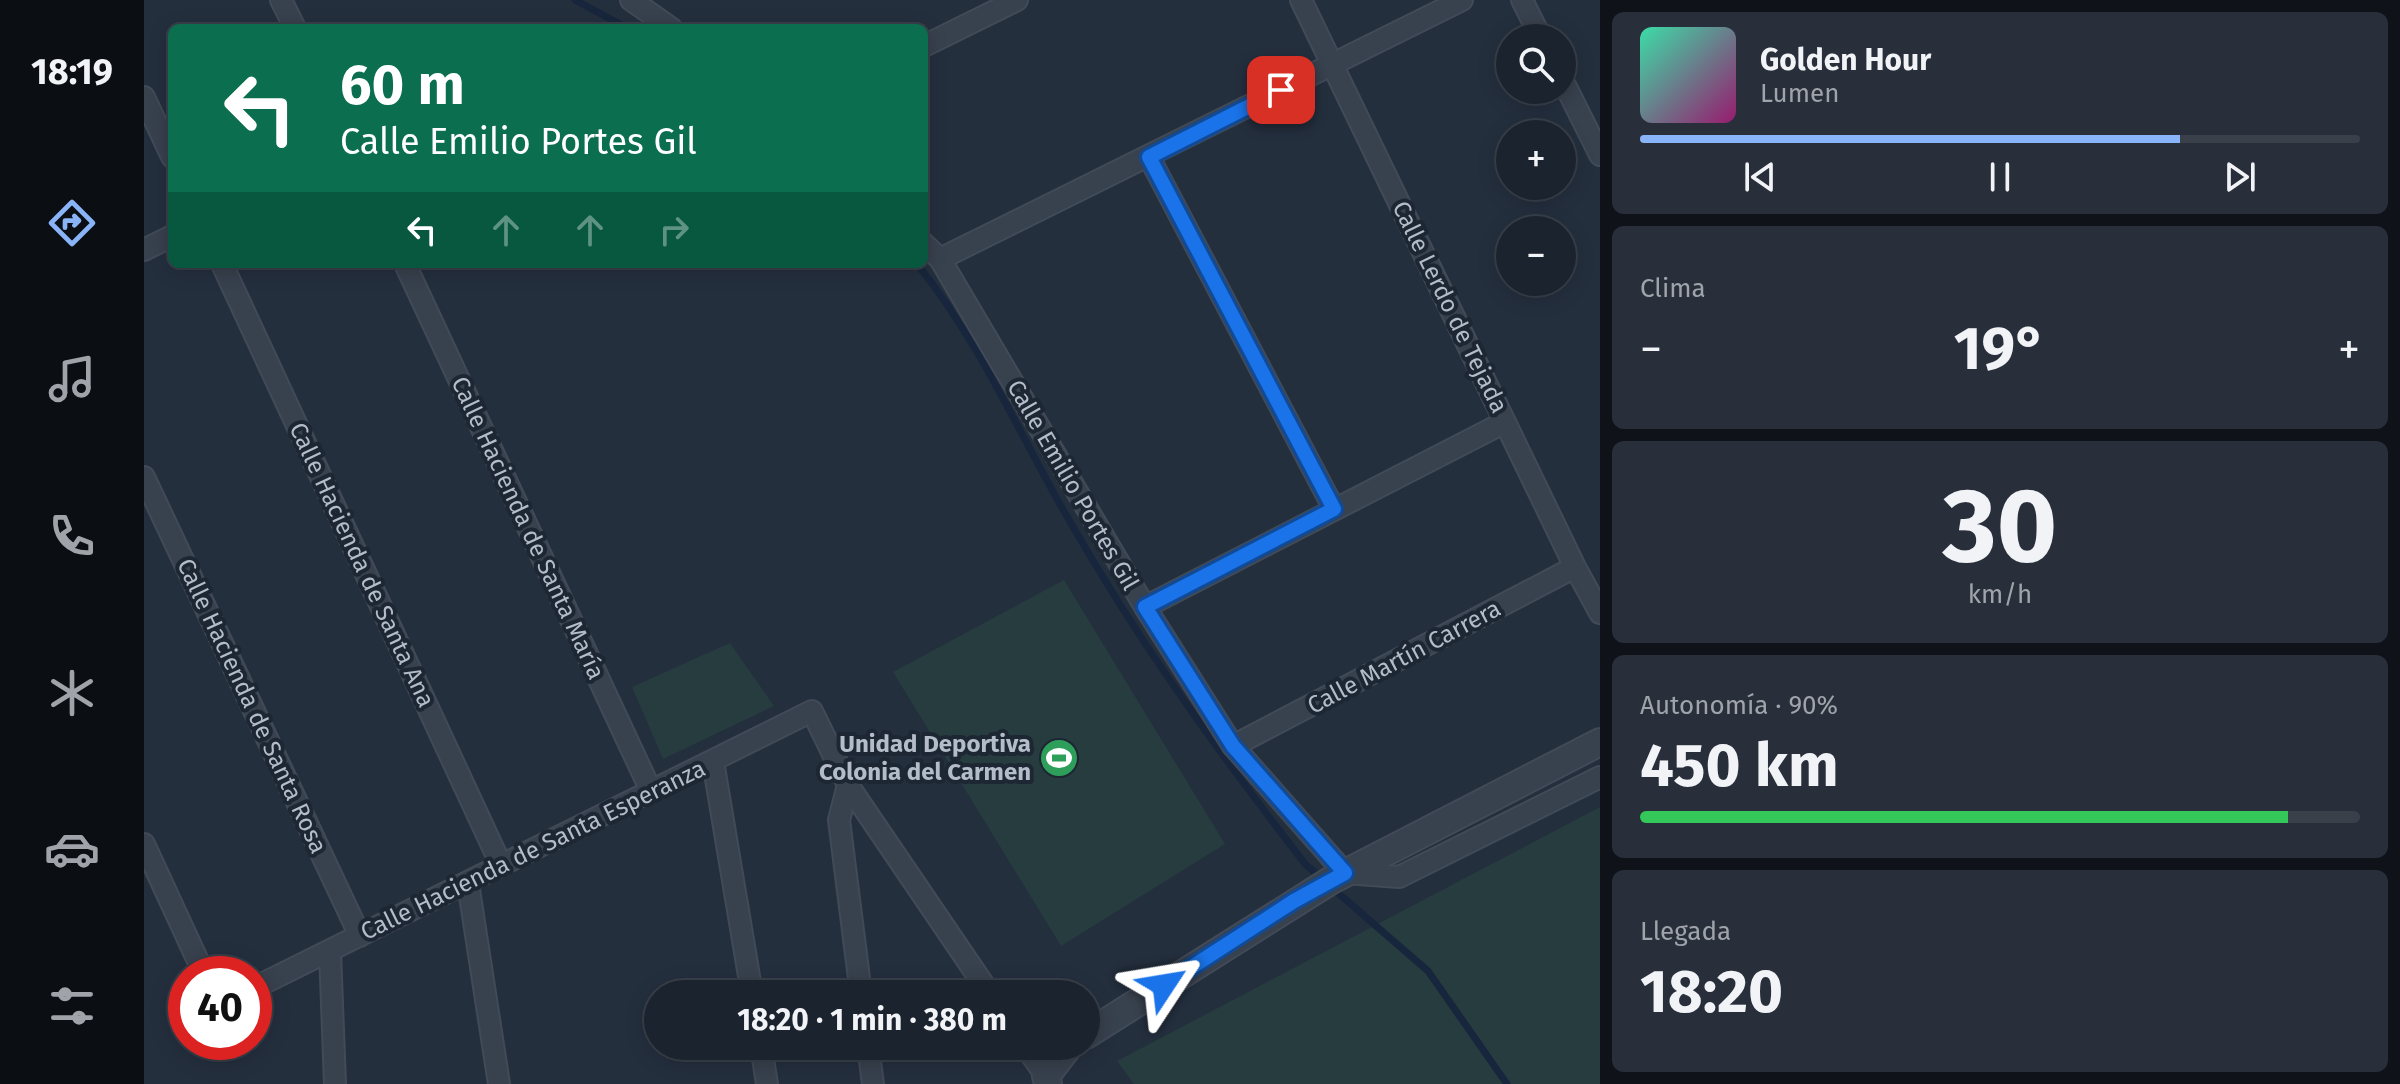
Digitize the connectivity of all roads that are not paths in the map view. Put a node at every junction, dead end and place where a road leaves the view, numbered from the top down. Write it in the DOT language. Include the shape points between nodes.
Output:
graph roads {
  1 [pos="281,0"];
  2 [pos="1017,0"];
  3 [pos="1301,0"];
  4 [pos="1462,0"];
  5 [pos="1522,0"];
  6 [pos="639,2"];
  7 [pos="293,24"];
  8 [pos="666,24"];
  9 [pos="1534,24"];
  10 [pos="928,44"];
  11 [pos="1333,64"];
  12 [pos="144,97"];
  13 [pos="1574,104"];
  14 [pos="168,148"];
  15 [pos="1600,155"];
  16 [pos="1149,157"];
  17 [pos="168,238"];
  18 [pos="928,248"];
  19 [pos="144,250"];
  20 [pos="940,259"];
  21 [pos="224,268"];
  22 [pos="407,268"];
  23 [pos="1505,422"];
  24 [pos="144,477"];
  25 [pos="1334,509"];
  26 [pos="1575,567"];
  27 [pos="1145,607"];
  28 [pos="1600,613"];
  29 [pos="1600,742"];
  30 [pos="1233,746"];
  31 [pos="713,761"];
  32 [pos="1600,777"];
  33 [pos="848,785"];
  34 [pos="651,791"];
  35 [pos="144,844"];
  36 [pos="501,865"];
  37 [pos="1337,877"];
  38 [pos="468,883"];
  39 [pos="360,936"];
  40 [pos="330,951"];
  41 [pos="196,956"];
  42 [pos="272,979"];
  43 [pos="750,980"];
  44 [pos="859,980"];
  45 [pos="980,980"];
  46 [pos="1100,1026"];
  47 [pos="763,1060"];
  48 [pos="870,1060"];
  49 [pos="1034,1060"];
  50 [pos="1060,1060"];
  51 [pos="1047,1080"];
  52 [pos="335,1084"];
  53 [pos="499,1084"];
  54 [pos="767,1084"];
  55 [pos="873,1084"];
  1 -- 7 [label="street"];
  2 -- 10 [label="street"];
  3 -- 11 [label="street, Calle Lerdo de Tejada"];
  4 -- 11 [label="street"];
  5 -- 9 [label="street"];
  6 -- 8 [label="street"];
  11 -- 16 [label="street"];
  11 -- 23 [label="street, Calle Lerdo de Tejada"];
  12 -- 14 [label="street"];
  13 -- 15 [label="street"];
  16 -- 20 [label="street"];
  16 -- 25 [label="street"];
  17 -- 19 [label="street"];
  18 -- 20 [label="street, Calle Emilio Portes Gil"];
  20 -- 27 [label="street, Calle Emilio Portes Gil"];
  21 -- 36 [label="street, Calle Hacienda de Santa Ana"];
  22 -- 34 [label="street, Calle Hacienda de Santa María"];
  23 -- 25 [label="street"];
  23 -- 26 [label="street, Calle Lerdo de Tejada"];
  24 -- 39 [label="street, Calle Hacienda de Santa Rosa"];
  25 -- 27 [label="street"];
  26 -- 28 [label="street, Calle Lerdo de Tejada"];
  26 -- 30 [label="street, Calle Martín Carrera"];
  27 -- 30 [label="street, Calle Emilio Portes Gil"];
  29 -- 37 [label="street"];
  30 -- 37 [label="street, Calle Emilio Portes Gil"];
  31 -- 33 [label="street, Calle Hacienda de Santa Esperanza" via="812,711"];
  31 -- 34 [label="street, Calle Hacienda de Santa Esperanza"];
  31 -- 43 [label="street"];
  32 -- 37 [label="street" via="1399,877"];
  33 -- 44 [label="street" via="839,820"];
  33 -- 45 [label="street"];
  34 -- 36 [label="street, Calle Hacienda de Santa Esperanza"];
  35 -- 41 [label="street"];
  36 -- 38 [label="street, Calle Hacienda de Santa Esperanza"];
  37 -- 46 [label="street"];
  38 -- 39 [label="street, Calle Hacienda de Santa Esperanza"];
  38 -- 53 [label="street"];
  39 -- 40 [label="street, Calle Hacienda de Santa Esperanza"];
  40 -- 42 [label="street, Calle Hacienda de Santa Esperanza"];
  40 -- 52 [label="street"];
  47 -- 54 [label="street"];
  48 -- 55 [label="street"];
  49 -- 51 [label="street"];
  50 -- 51 [label="street"];
}
